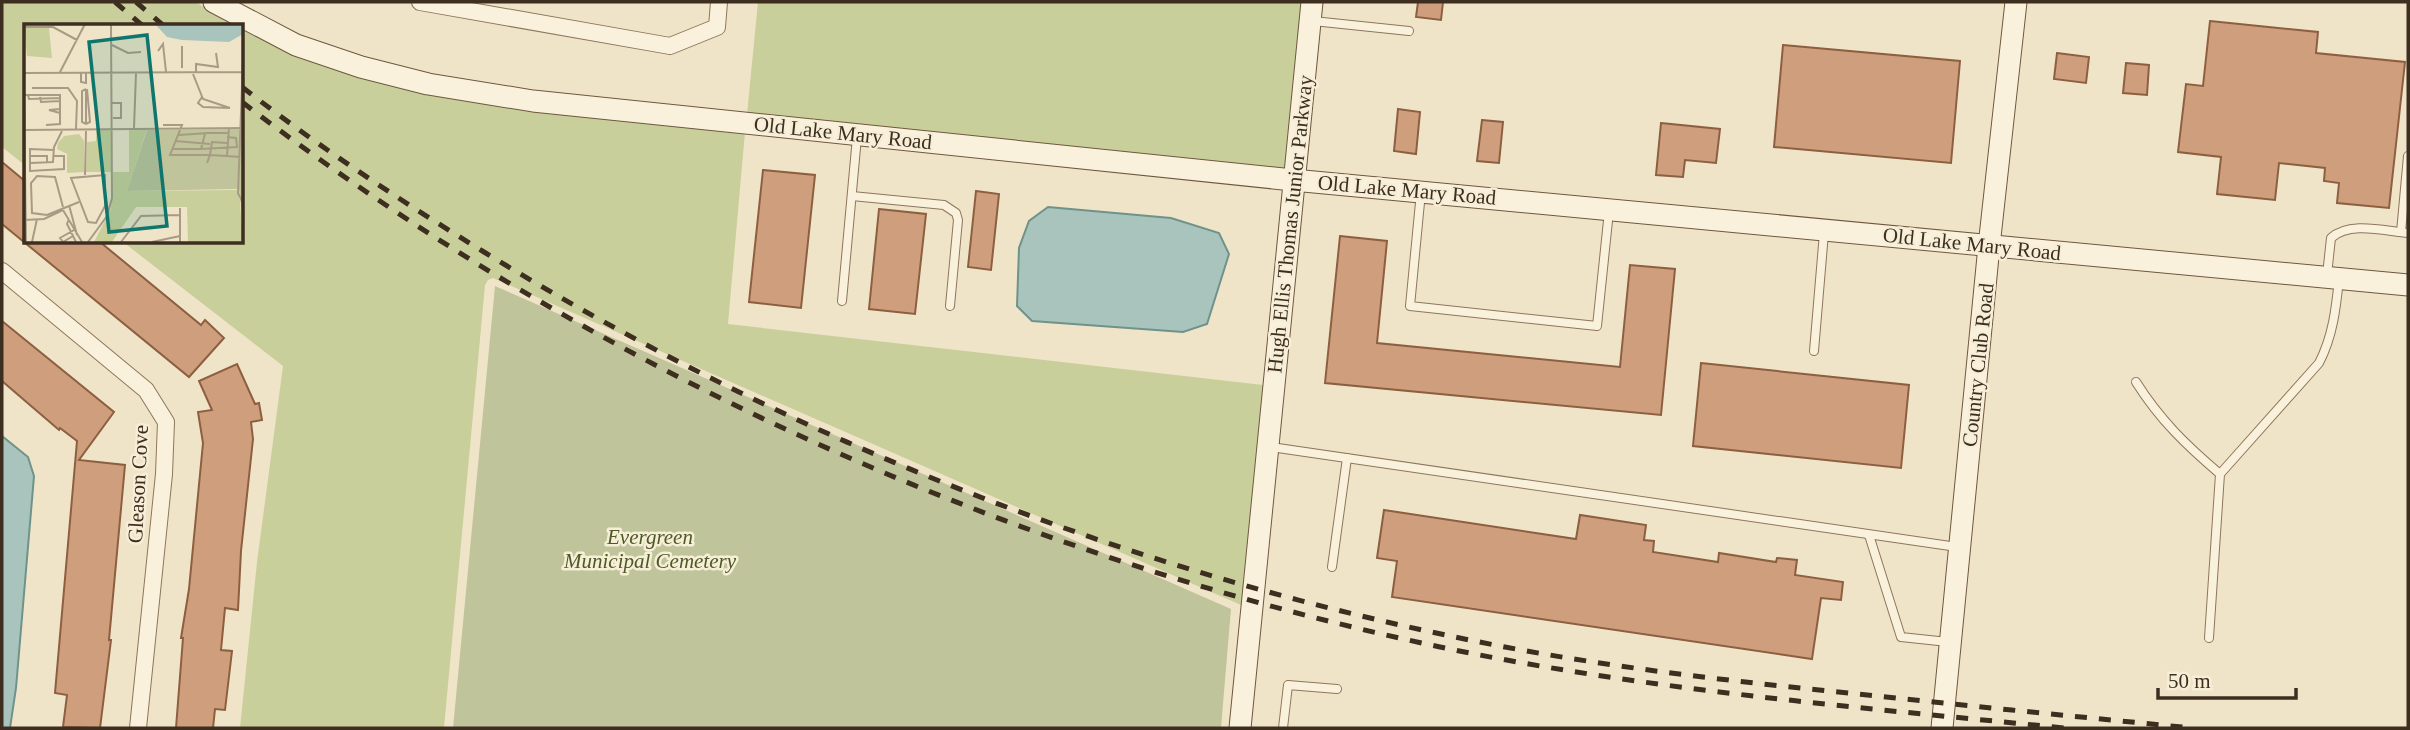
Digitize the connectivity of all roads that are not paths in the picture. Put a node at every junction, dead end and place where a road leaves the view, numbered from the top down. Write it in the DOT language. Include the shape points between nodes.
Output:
graph roads {
  1 [pos="214,2"];
  2 [pos="420,2"];
  3 [pos="719,2"];
  4 [pos="2017,2"];
  5 [pos="1311,11"];
  6 [pos="1409,31"];
  7 [pos="858,134"];
  8 [pos="2408,156"];
  9 [pos="1293,180"];
  10 [pos="1420,192"];
  11 [pos="852,196"];
  12 [pos="1609,208"];
  13 [pos="1824,230"];
  14 [pos="2405,232"];
  15 [pos="1989,246"];
  16 [pos="2,271"];
  17 [pos="2333,278"];
  18 [pos="2408,285"];
  19 [pos="842,301"];
  20 [pos="950,306"];
  21 [pos="1814,351"];
  22 [pos="2136,382"];
  23 [pos="1268,446"];
  24 [pos="1347,458"];
  25 [pos="2220,474"];
  26 [pos="1869,535"];
  27 [pos="1960,547"];
  28 [pos="1332,567"];
  29 [pos="2208,638"];
  30 [pos="1951,642"];
  31 [pos="1337,689"];
  32 [pos="138,728"];
  33 [pos="1240,728"];
  34 [pos="1283,728"];
  35 [pos="1942,728"];
  1 -- 7 [label="street, Old Lake Mary Road" via="296,45 428,84 533,101"];
  2 -- 3 [label="street" via="670,46 717,27"];
  4 -- 15 [label="street, Country Club Road"];
  5 -- 6 [label="lane"];
  5 -- 9 [label="street, Hugh Ellis Thomas Junior Parkway"];
  7 -- 9 [label="street, Old Lake Mary Road"];
  7 -- 11 [label="lane"];
  8 -- 14 [label="lane"];
  9 -- 10 [label="street, Old Lake Mary Road"];
  9 -- 23 [label="street, Hugh Ellis Thomas Junior Parkway"];
  10 -- 12 [label="street, Old Lake Mary Road"];
  10 -- 12 [label="lane" via="1410,306 1597,326"];
  11 -- 19 [label="lane"];
  11 -- 20 [label="lane" via="944,205 956,213"];
  12 -- 13 [label="street, Old Lake Mary Road"];
  13 -- 15 [label="street, Old Lake Mary Road"];
  13 -- 21 [label="lane"];
  14 -- 17 [label="lane" via="2339,231 2331,238"];
  15 -- 17 [label="street, Old Lake Mary Road"];
  15 -- 27 [label="street, Country Club Road"];
  16 -- 32 [label="street, Gleason Cove" via="145,390 166,422"];
  17 -- 18 [label="street, Old Lake Mary Road"];
  17 -- 25 [label="lane" via="2333,327 2319,363"];
  22 -- 25 [label="lane" via="2155,412"];
  23 -- 24 [label="lane"];
  23 -- 33 [label="street, Hugh Ellis Thomas Junior Parkway"];
  24 -- 26 [label="lane"];
  24 -- 28 [label="lane"];
  25 -- 29 [label="lane"];
  26 -- 27 [label="lane"];
  26 -- 30 [label="lane" via="1901,637"];
  27 -- 30 [label="street, Country Club Road"];
  30 -- 35 [label="street, Country Club Road"];
  31 -- 34 [label="lane" via="1288,685"];
}
